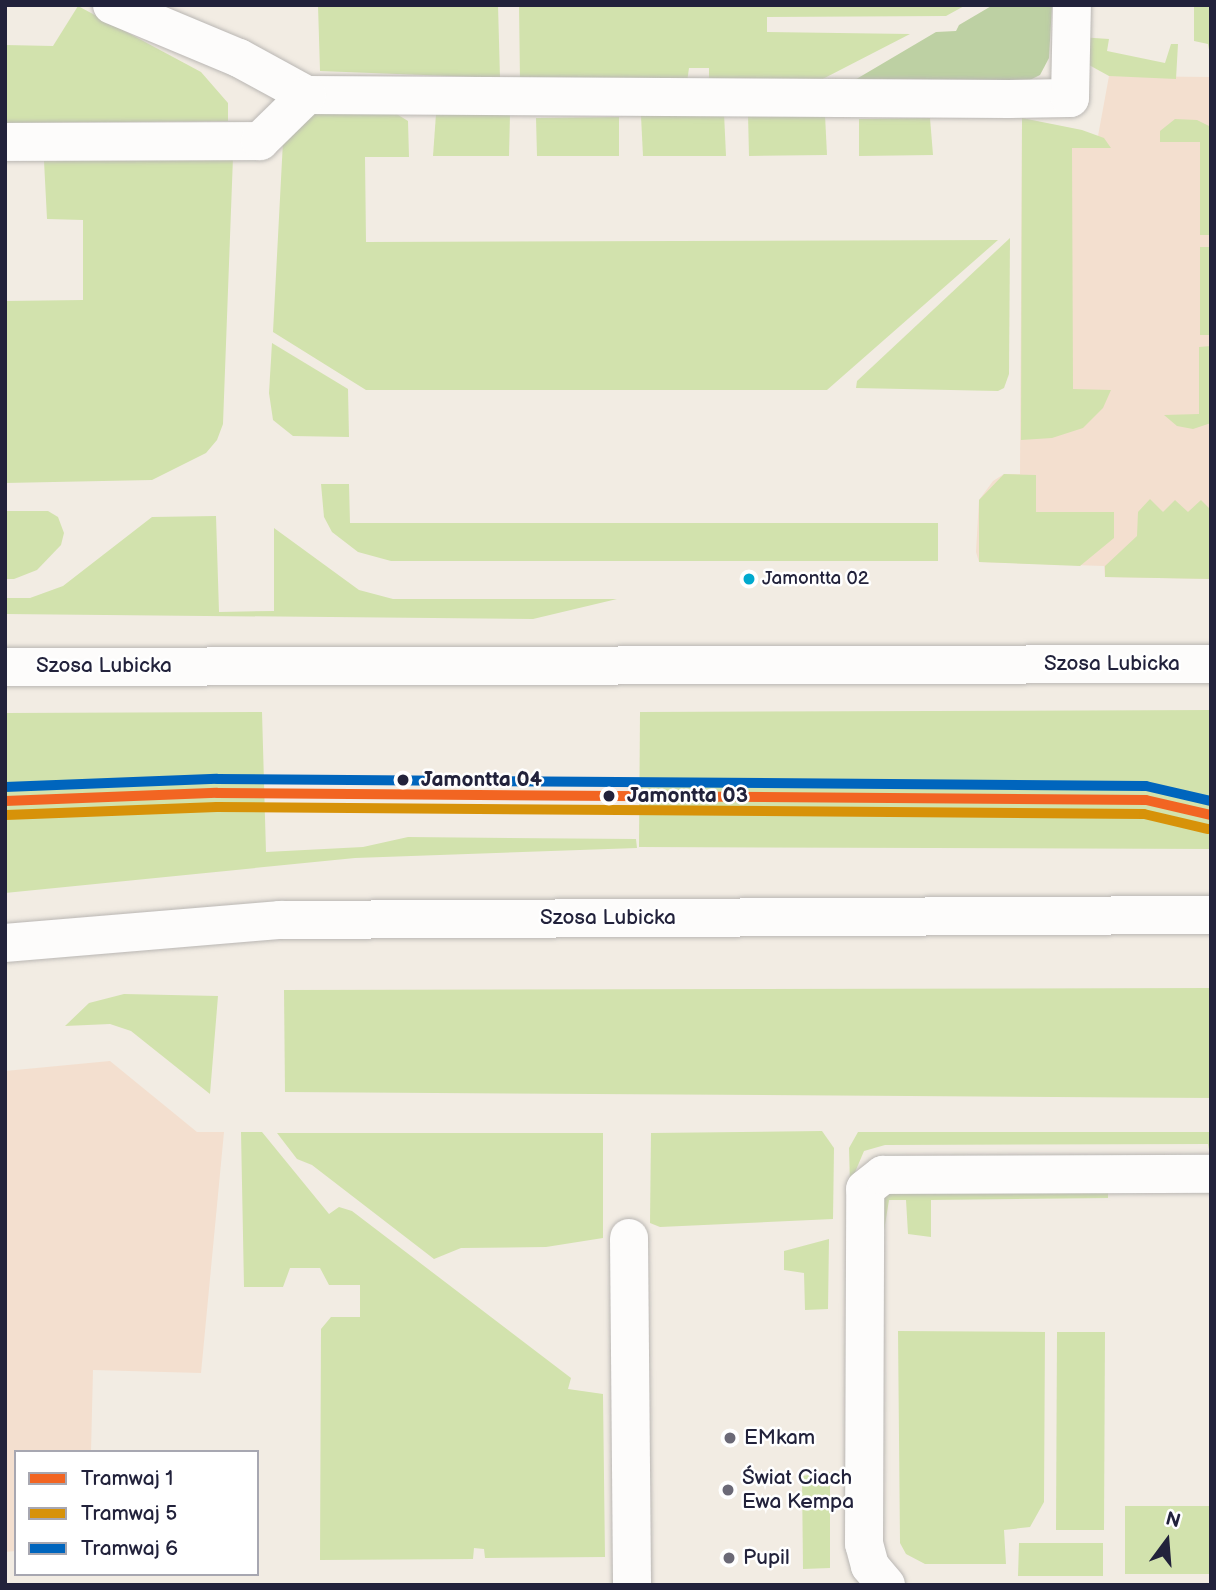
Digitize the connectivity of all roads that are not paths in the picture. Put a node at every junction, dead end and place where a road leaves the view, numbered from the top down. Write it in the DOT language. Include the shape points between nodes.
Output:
graph roads {
  1 [pos="112,5"];
  2 [pos="1072,5"];
  3 [pos="307,95"];
  4 [pos="5,142"];
  5 [pos="1211,664"];
  6 [pos="5,667"];
  7 [pos="1211,915"];
  8 [pos="5,943"];
  9 [pos="1211,1174"];
  10 [pos="629,1238"];
  11 [pos="632,1585"];
  12 [pos="886,1585"];
  1 -- 3 [label="street" via="239,58"];
  2 -- 3 [label="street" via="1070,99"];
  3 -- 4 [label="street" via="260,141"];
  5 -- 6 [label="street, Szosa Lubicka"];
  7 -- 8 [label="street, Szosa Lubicka" via="280,920"];
  9 -- 12 [label="street" via="883,1174 865,1189 864,1544 870,1566"];
  10 -- 11 [label="street"];
}
